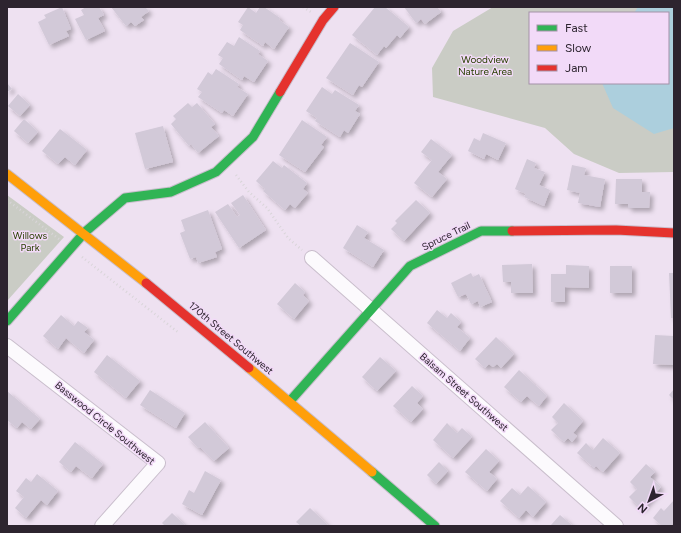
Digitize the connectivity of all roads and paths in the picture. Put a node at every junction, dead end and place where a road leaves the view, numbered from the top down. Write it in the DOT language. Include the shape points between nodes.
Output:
graph roads {
  1 [pos="334,7"];
  2 [pos="226,162"];
  3 [pos="7,174"];
  4 [pos="7,200"];
  5 [pos="85,232"];
  6 [pos="674,233"];
  7 [pos="72,249"];
  8 [pos="312,258"];
  9 [pos="370,310"];
  10 [pos="7,321"];
  11 [pos="184,336"];
  12 [pos="7,346"];
  13 [pos="290,401"];
  14 [pos="102,526"];
  15 [pos="436,526"];
  16 [pos="616,526"];
  1 -- 2 [label="street" via="323,20 253,137"];
  2 -- 5 [label="street" via="216,172 171,192 125,198"];
  2 -- 8 [label="path" via="249,192 267,208 288,238"];
  3 -- 5 [label="street, 170th Street Southwest"];
  4 -- 7 [label="path"];
  5 -- 7 [label="street"];
  5 -- 13 [label="street, 170th Street Southwest"];
  6 -- 9 [label="street, Spruce Trail" via="616,230 481,231 410,266"];
  7 -- 10 [label="street"];
  7 -- 11 [label="path"];
  8 -- 9 [label="street, Balsam Street Southwest"];
  9 -- 13 [label="street, Spruce Trail"];
  9 -- 16 [label="street, Balsam Street Southwest"];
  12 -- 14 [label="street, Basswood Circle Southwest" via="158,463"];
  13 -- 15 [label="street, 170th Street Southwest"];
}
